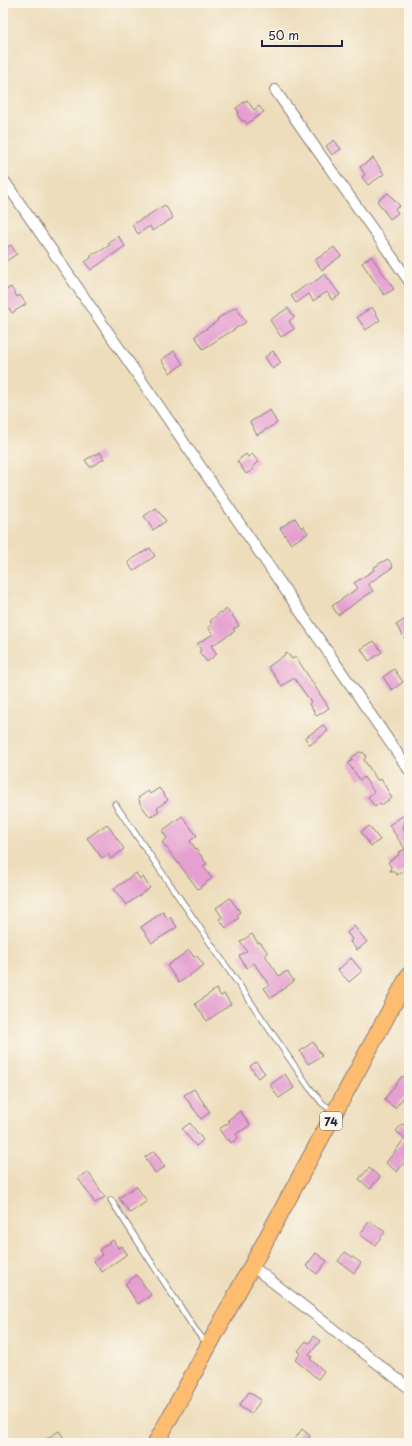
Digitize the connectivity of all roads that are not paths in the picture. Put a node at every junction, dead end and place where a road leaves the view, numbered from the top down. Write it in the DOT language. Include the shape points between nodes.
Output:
graph roads {
  1 [pos="275,90"];
  2 [pos="3,179"];
  3 [pos="409,281"];
  4 [pos="409,770"];
  5 [pos="115,804"];
  6 [pos="409,975"];
  7 [pos="335,1112"];
  8 [pos="111,1200"];
  9 [pos="252,1266"];
  10 [pos="211,1342"];
  11 [pos="409,1388"];
  12 [pos="156,1443"];
  1 -- 3 [label="street"];
  2 -- 4 [label="street"];
  5 -- 7 [label="lane" via="309,1086 322,1103"];
  6 -- 7 [label="main road, 74"];
  7 -- 9 [label="main road, 74"];
  8 -- 10 [label="lane" via="194,1328 202,1338"];
  9 -- 10 [label="main road, 74"];
  9 -- 11 [label="street"];
  10 -- 12 [label="main road, 74"];
}
